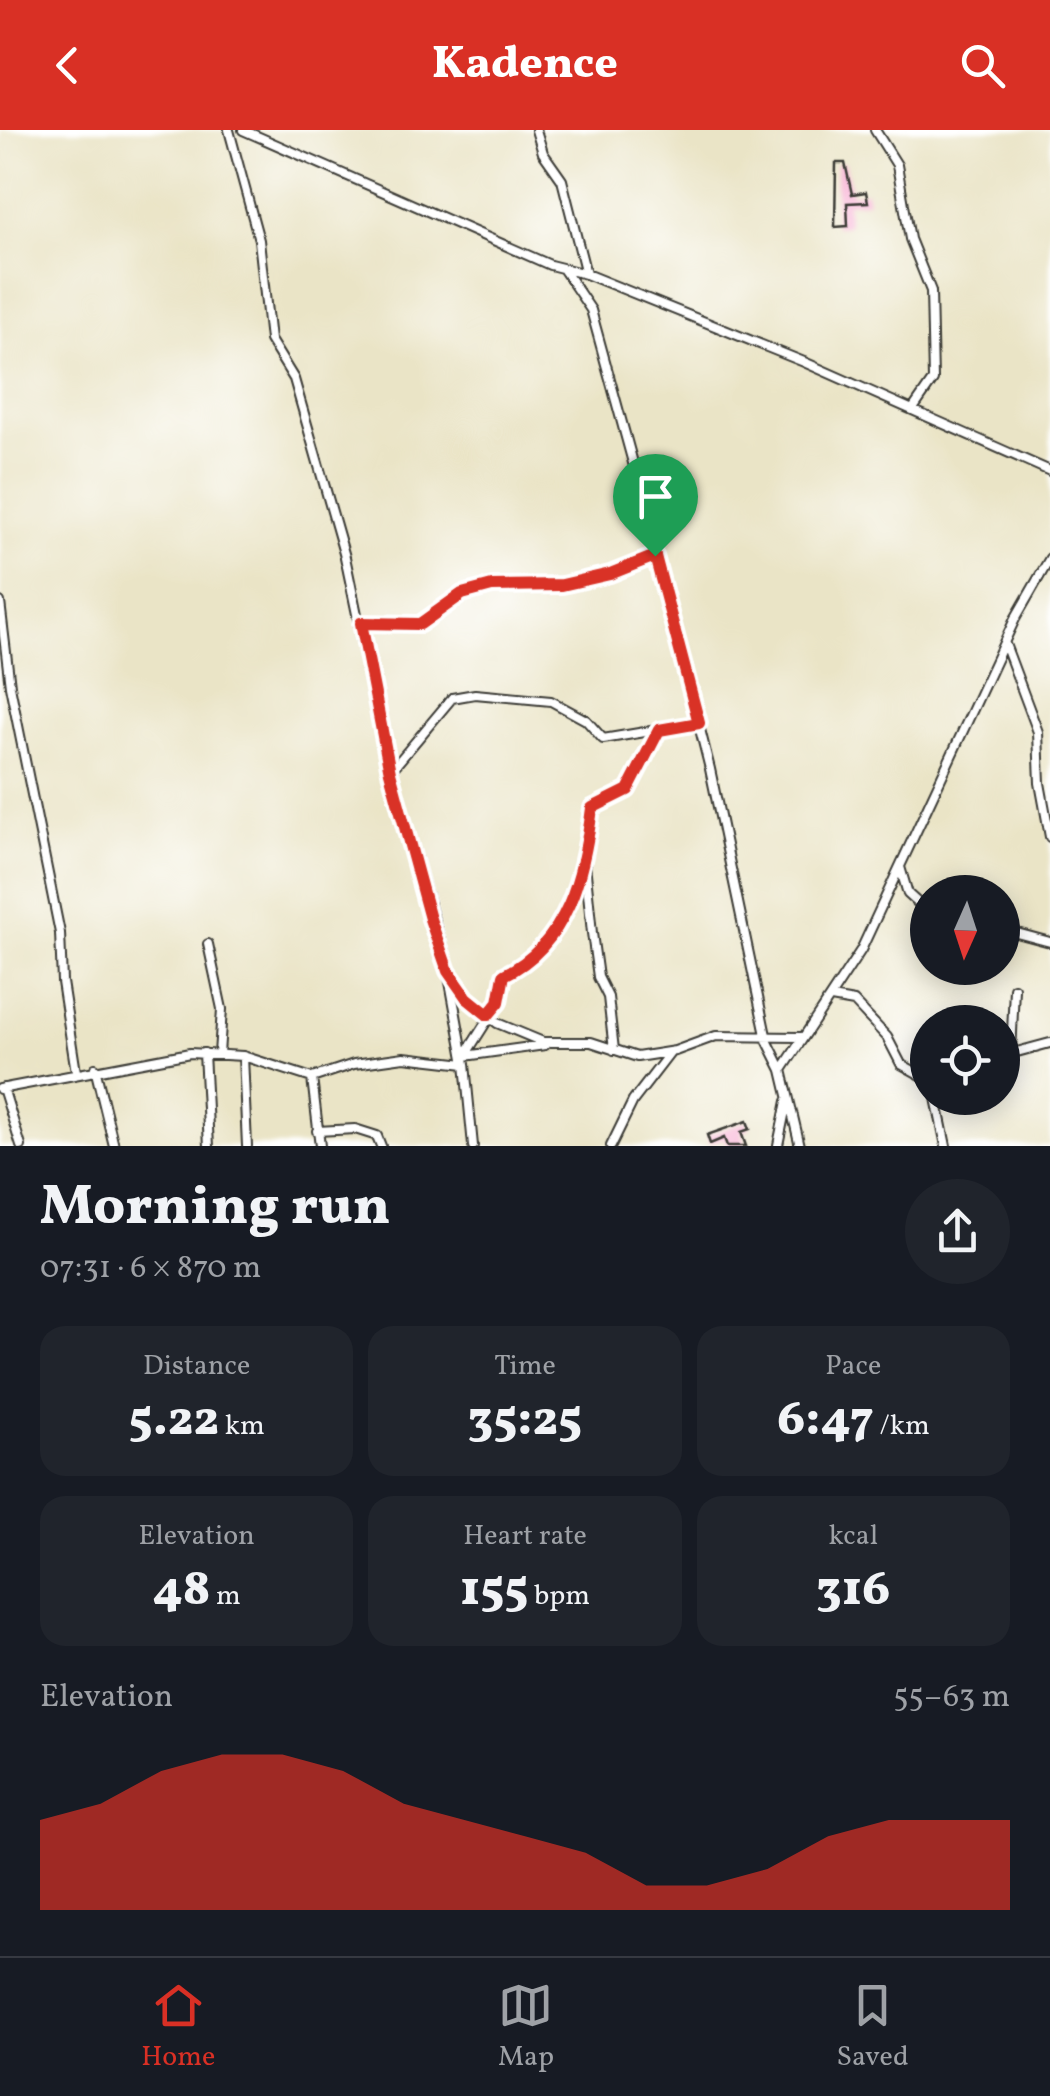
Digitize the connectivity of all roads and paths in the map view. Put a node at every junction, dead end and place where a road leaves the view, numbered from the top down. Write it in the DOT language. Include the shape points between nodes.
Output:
graph roads {
  1 [pos="229,130"];
  2 [pos="243,130"];
  3 [pos="536,130"];
  4 [pos="874,130"];
  5 [pos="564,270"];
  6 [pos="586,274"];
  7 [pos="913,409"];
  8 [pos="1050,471"];
  9 [pos="655,556"];
  10 [pos="1050,558"];
  11 [pos="0,602"];
  12 [pos="361,623"];
  13 [pos="1004,643"];
  14 [pos="699,723"];
  15 [pos="659,730"];
  16 [pos="390,772"];
  17 [pos="1050,837"];
  18 [pos="584,856"];
  19 [pos="900,867"];
  20 [pos="910,896"];
  21 [pos="1020,934"];
  22 [pos="1050,942"];
  23 [pos="208,944"];
  24 [pos="448,971"];
  25 [pos="1014,988"];
  26 [pos="831,998"];
  27 [pos="1012,1005"];
  28 [pos="488,1015"];
  29 [pos="801,1037"];
  30 [pos="766,1040"];
  31 [pos="555,1044"];
  32 [pos="1050,1044"];
  33 [pos="614,1050"];
  34 [pos="670,1052"];
  35 [pos="1020,1052"];
  36 [pos="204,1053"];
  37 [pos="219,1054"];
  38 [pos="244,1056"];
  39 [pos="465,1059"];
  40 [pos="95,1068"];
  41 [pos="782,1070"];
  42 [pos="910,1071"];
  43 [pos="76,1072"];
  44 [pos="312,1078"];
  45 [pos="2,1089"];
  46 [pos="788,1094"];
  47 [pos="940,1115"];
  48 [pos="317,1132"];
  49 [pos="798,1141"];
  50 [pos="21,1146"];
  51 [pos="114,1146"];
  52 [pos="209,1146"];
  53 [pos="247,1146"];
  54 [pos="320,1146"];
  55 [pos="381,1146"];
  56 [pos="474,1146"];
  57 [pos="611,1146"];
  58 [pos="778,1146"];
  59 [pos="946,1146"];
  1 -- 12 [label="street" via="259,240 270,340 299,395"];
  2 -- 5 [label="street"];
  3 -- 6 [label="street" via="562,180"];
  4 -- 7 [label="street" via="896,165 910,239 931,292 933,380"];
  5 -- 6 [label="street"];
  5 -- 9 [label="street" via="590,310"];
  6 -- 7 [label="street"];
  7 -- 8 [label="street"];
  9 -- 12 [label="street" via="562,585 492,586 462,594 420,624"];
  9 -- 14 [label="street"];
  10 -- 13 [label="street"];
  11 -- 43 [label="street" via="10,686 60,933"];
  12 -- 16 [label="street"];
  13 -- 17 [label="street" via="1038,732"];
  13 -- 19 [label="street"];
  14 -- 15 [label="street"];
  14 -- 30 [label="street"];
  15 -- 16 [label="street" via="603,739 586,720 551,701 475,694 452,698"];
  15 -- 18 [label="street" via="628,790 592,808"];
  16 -- 24 [label="street"];
  18 -- 28 [label="street" via="556,933 504,975 499,1002"];
  18 -- 33 [label="street"];
  19 -- 20 [label="street"];
  19 -- 26 [label="street" via="862,950"];
  21 -- 22 [label="street"];
  23 -- 37 [label="street" via="222,1009"];
  24 -- 28 [label="street"];
  24 -- 39 [label="street"];
  25 -- 27 [label="street"];
  26 -- 29 [label="street"];
  26 -- 42 [label="street" via="854,1002"];
  28 -- 31 [label="street" via="527,1038"];
  28 -- 39 [label="street"];
  29 -- 30 [label="street"];
  29 -- 41 [label="street"];
  30 -- 34 [label="street" via="716,1036"];
  30 -- 41 [label="street"];
  31 -- 33 [label="street" via="584,1041"];
  31 -- 39 [label="street"];
  32 -- 35 [label="street"];
  33 -- 34 [label="street" via="636,1057"];
  34 -- 57 [label="street" via="633,1101"];
  36 -- 37 [label="street"];
  36 -- 40 [label="street"];
  36 -- 52 [label="street"];
  37 -- 38 [label="street"];
  38 -- 44 [label="street"];
  38 -- 53 [label="street"];
  39 -- 44 [label="street" via="404,1057"];
  39 -- 56 [label="street"];
  40 -- 43 [label="street"];
  40 -- 51 [label="street"];
  41 -- 46 [label="street"];
  43 -- 45 [label="street"];
  44 -- 48 [label="street"];
  45 -- 50 [label="street"];
  46 -- 49 [label="street"];
  46 -- 58 [label="street"];
  47 -- 59 [label="street"];
  48 -- 54 [label="street"];
  48 -- 55 [label="street" via="355,1129 377,1136"];
  49 -- 58 [label="street"];
}
